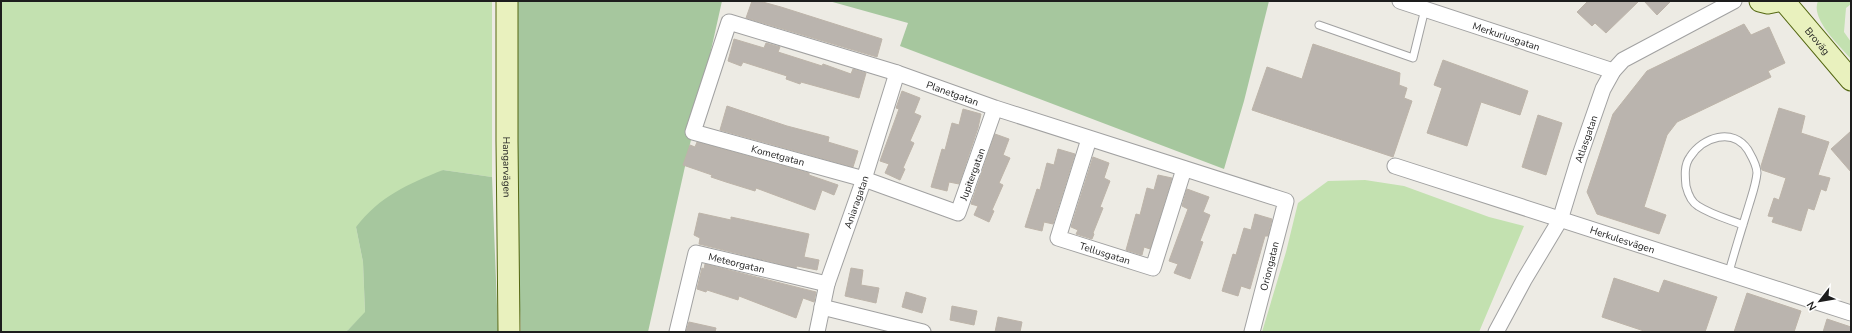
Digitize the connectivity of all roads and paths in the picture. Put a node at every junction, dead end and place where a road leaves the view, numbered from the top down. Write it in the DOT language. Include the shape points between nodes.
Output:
graph roads {
  1 [pos="508,1"];
  2 [pos="1400,1"];
  3 [pos="1734,1"];
  4 [pos="1760,1"];
  5 [pos="1778,1"];
  6 [pos="1784,1"];
  7 [pos="1425,9"];
  8 [pos="1319,24"];
  9 [pos="1612,71"];
  10 [pos="897,72"];
  11 [pos="1851,80"];
  12 [pos="995,108"];
  13 [pos="692,132"];
  14 [pos="1089,139"];
  15 [pos="1394,166"];
  16 [pos="1184,169"];
  17 [pos="864,179"];
  18 [pos="1286,201"];
  19 [pos="1560,220"];
  20 [pos="1743,225"];
  21 [pos="1729,272"];
  22 [pos="827,284"];
  23 [pos="822,307"];
  24 [pos="1851,313"];
  25 [pos="509,332"];
  26 [pos="677,332"];
  27 [pos="817,332"];
  28 [pos="923,332"];
  29 [pos="1252,332"];
  30 [pos="1496,332"];
  1 -- 25 [label="street, Hangarvägen"];
  2 -- 7 [label="street, Merkuriusgatan"];
  3 -- 9 [label="street, Atlasgatan" via="1623,60"];
  4 -- 5 [label="street"];
  6 -- 11 [label="street, Broväg"];
  7 -- 8 [label="lane" via="1413,58"];
  7 -- 9 [label="street, Merkuriusgatan"];
  9 -- 19 [label="street, Atlasgatan" via="1586,137"];
  10 -- 12 [label="street, Planetgatan"];
  10 -- 13 [label="street, Planetgatan" via="729,22"];
  10 -- 17 [label="street, Aniaragatan"];
  12 -- 14 [label="street, Planetgatan"];
  12 -- 17 [label="street, Jupitergatan" via="958,213"];
  13 -- 17 [label="street, Kometgatan"];
  14 -- 16 [label="street, Planetgatan"];
  14 -- 16 [label="street, Tellusgatan" via="1058,238 1153,268"];
  15 -- 19 [label="street, Herkulesvägen"];
  16 -- 18 [label="street, Planetgatan"];
  17 -- 22 [label="street, Aniaragatan"];
  18 -- 29 [label="street, Oriongatan"];
  19 -- 21 [label="street, Herkulesvägen"];
  19 -- 30 [label="street, Atlasgatan"];
  20 -- 20 [label="lane" via="1757,171 1753,158 1738,140 1728,136 1717,137 1697,149 1690,157 1686,168 1690,198 1697,206"];
  20 -- 21 [label="lane"];
  21 -- 24 [label="street, Herkulesvägen"];
  22 -- 23 [label="street, Aniaragatan"];
  22 -- 26 [label="street, Meteorgatan" via="696,253"];
  23 -- 27 [label="street, Aniaragatan"];
  23 -- 28 [label="street"];
}
